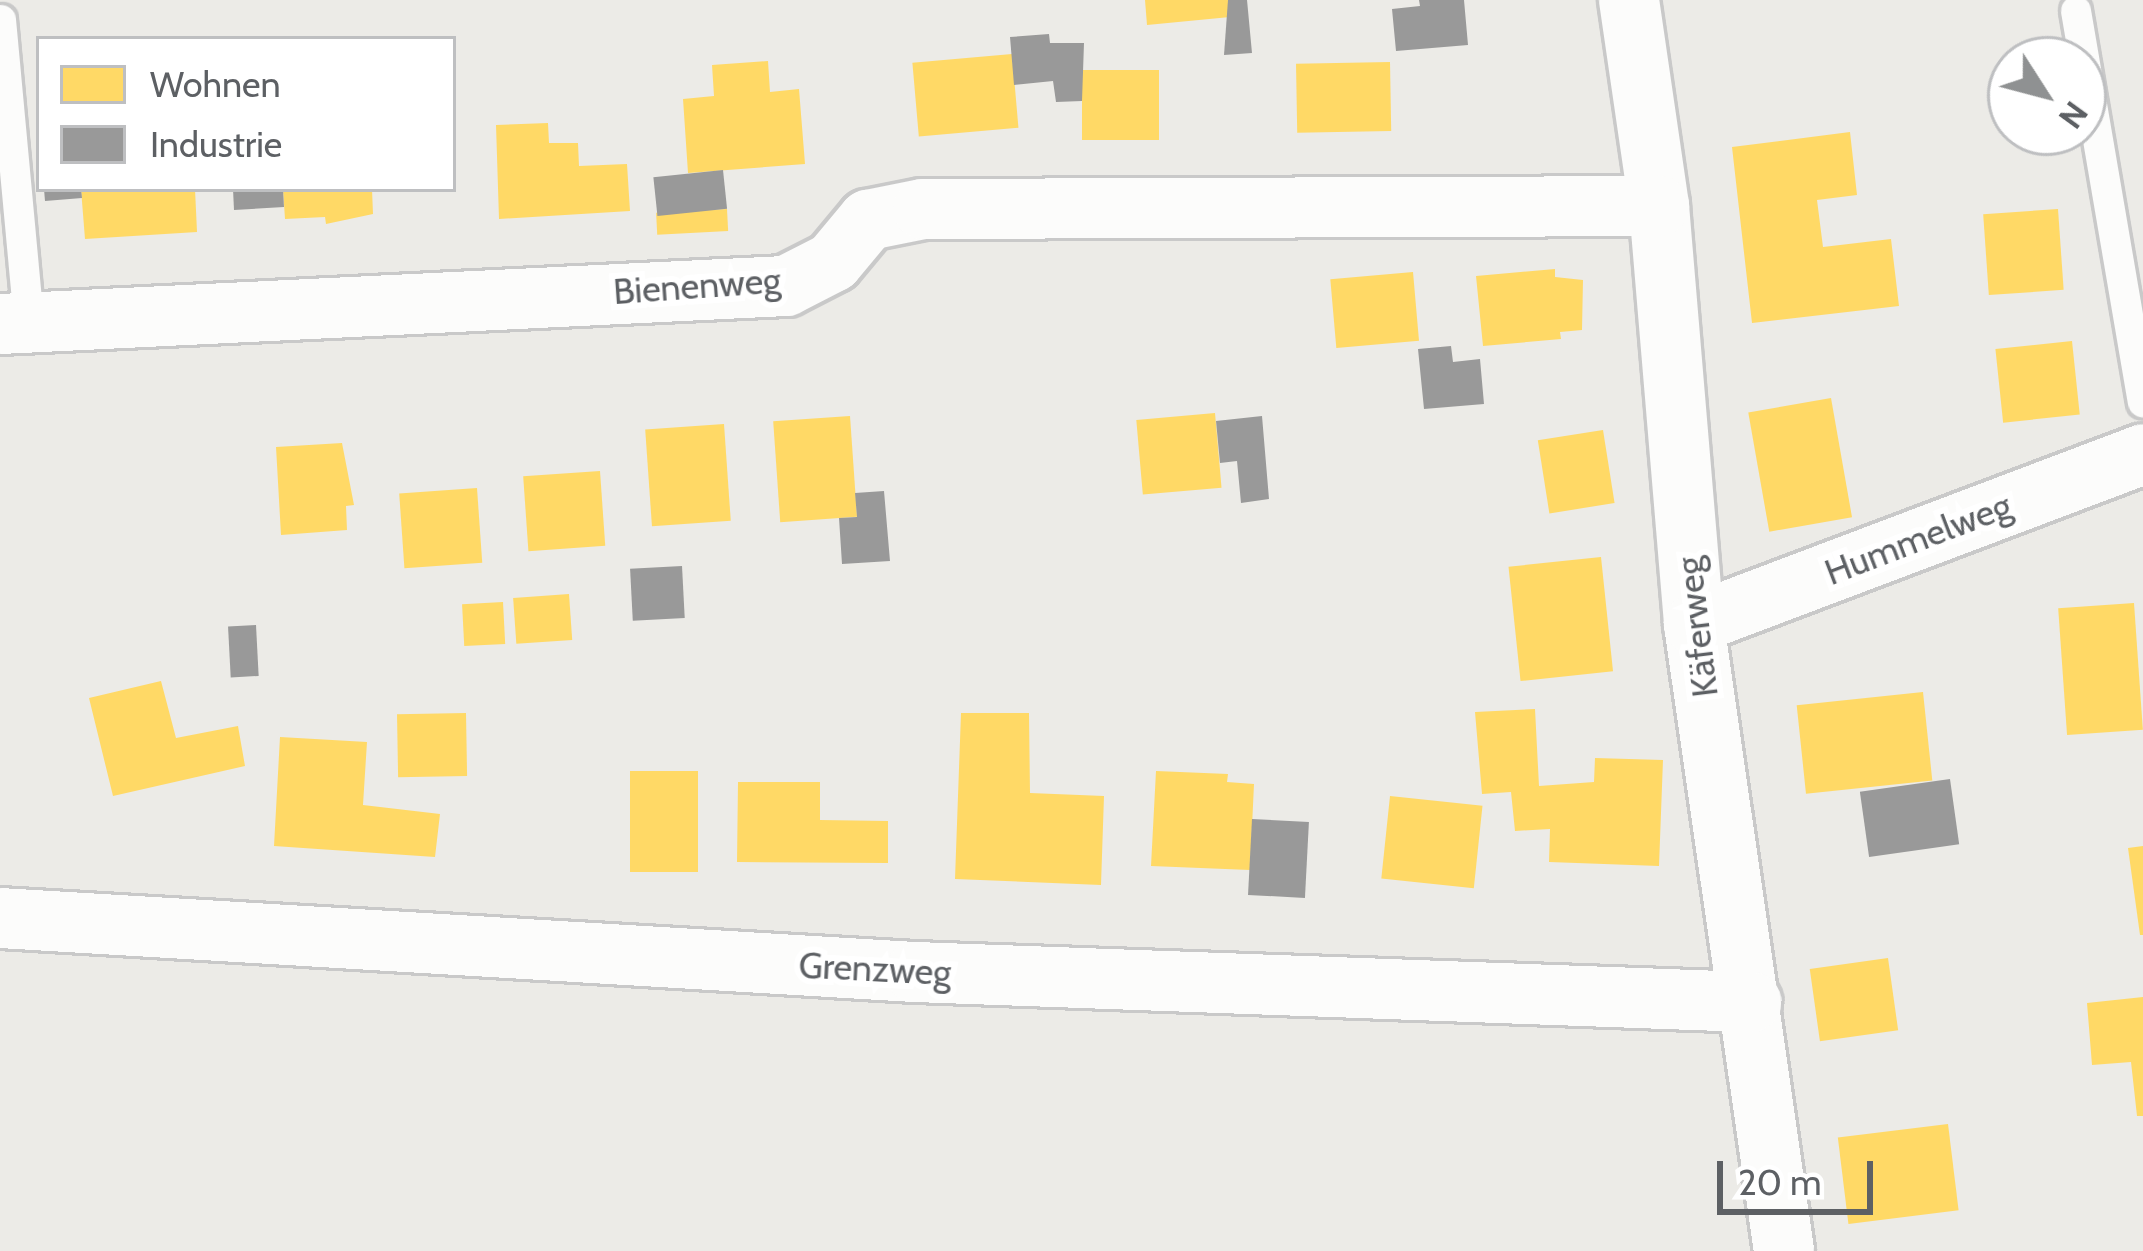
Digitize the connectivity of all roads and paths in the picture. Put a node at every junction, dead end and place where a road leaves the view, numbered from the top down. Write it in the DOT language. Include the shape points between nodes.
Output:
graph roads {
  1 [pos="1629,0"];
  2 [pos="2076,11"];
  3 [pos="1,20"];
  4 [pos="1659,206"];
  5 [pos="14,324"];
  6 [pos="2143,403"];
  7 [pos="2143,454"];
  8 [pos="1694,624"];
  9 [pos="0,918"];
  10 [pos="1750,1002"];
  11 [pos="1784,1251"];
  1 -- 4 [label="street, Käferweg"];
  2 -- 6 [label="lane"];
  3 -- 5 [label="lane"];
  4 -- 5 [label="street, Bienenweg" via="923,209 868,220 833,262 785,286"];
  4 -- 8 [label="street, Käferweg"];
  7 -- 8 [label="street, Hummelweg"];
  8 -- 10 [label="street, Käferweg"];
  9 -- 10 [label="street, Grenzweg" via="915,972"];
  10 -- 11 [label="street, Käferweg"];
}
